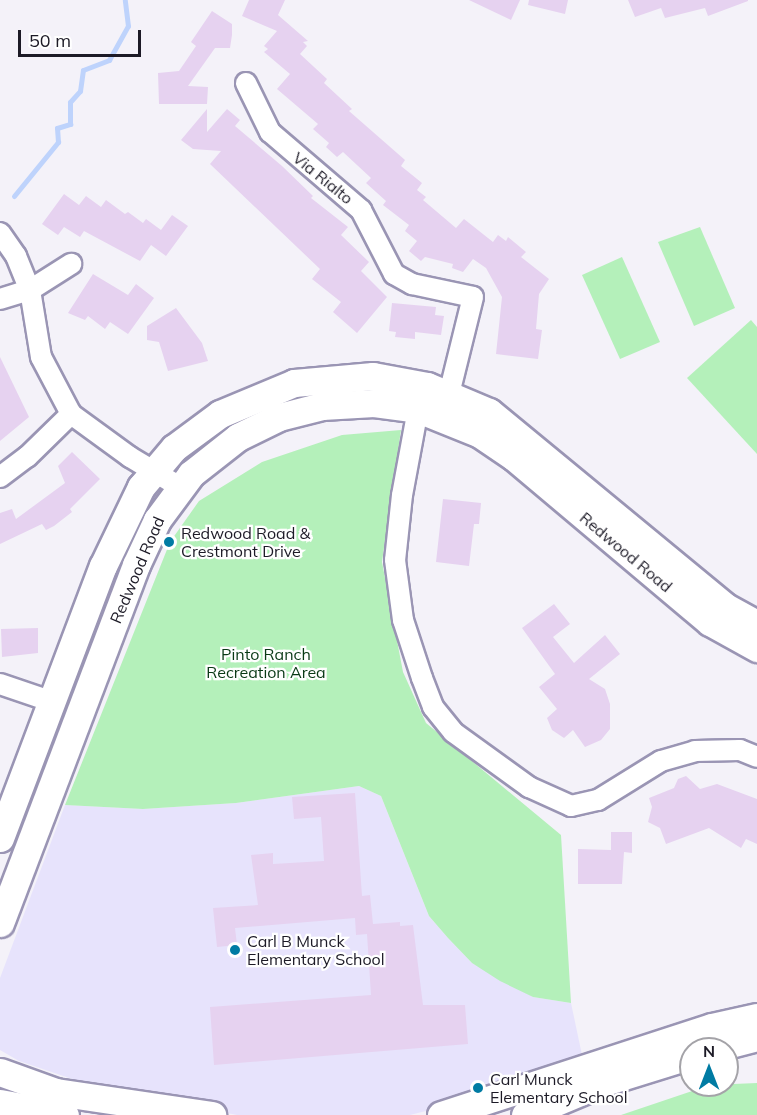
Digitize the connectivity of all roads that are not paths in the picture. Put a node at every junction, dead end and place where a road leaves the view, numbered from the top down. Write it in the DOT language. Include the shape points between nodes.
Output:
graph roads {
  1 [pos="246,83"];
  2 [pos="0,232"];
  3 [pos="71,264"];
  4 [pos="30,290"];
  5 [pos="0,299"];
  6 [pos="449,394"];
  7 [pos="418,409"];
  8 [pos="71,414"];
  9 [pos="156,471"];
  10 [pos="0,477"];
  11 [pos="180,487"];
  12 [pos="757,624"];
  13 [pos="757,648"];
  14 [pos="0,684"];
  15 [pos="53,702"];
  16 [pos="757,757"];
  17 [pos="0,838"];
  18 [pos="0,923"];
  19 [pos="757,1017"];
  20 [pos="757,1037"];
  21 [pos="739,1042"];
  22 [pos="679,1059"];
  23 [pos="0,1072"];
  24 [pos="2,1102"];
  25 [pos="65,1115"];
  26 [pos="212,1115"];
  27 [pos="441,1115"];
  28 [pos="525,1115"];
  1 -- 6 [label="street, Via Rialto" via="270,132 362,210 394,274 412,284 473,297"];
  2 -- 4 [label="street" via="16,256"];
  3 -- 4 [label="street"];
  4 -- 5 [label="street"];
  4 -- 8 [label="street" via="41,357"];
  6 -- 9 [label="main road, Redwood Road" via="373,376 294,383 220,414 174,448"];
  6 -- 12 [label="main road, Redwood Road" via="489,412 530,442 724,606"];
  7 -- 11 [label="main road, Redwood Road" via="346,403 279,417 219,450"];
  7 -- 13 [label="main road, Redwood Road" via="480,434 514,457 710,622"];
  7 -- 16 [label="street" via="395,560 403,620 422,678 433,707 453,732 529,787 571,806 598,800 661,761 695,751 740,750"];
  8 -- 9 [label="street"];
  8 -- 10 [label="street"];
  9 -- 11 [label="street"];
  9 -- 15 [label="main road, Redwood Road" via="141,487 122,522"];
  11 -- 18 [label="main road, Redwood Road" via="157,520 136,565"];
  14 -- 15 [label="street"];
  15 -- 17 [label="main road, Redwood Road"];
  19 -- 27 [label="main road" via="712,1027"];
  20 -- 21 [label="main road"];
  22 -- 28 [label="main road" via="604,1082"];
  23 -- 26 [label="main road" via="56,1092"];
  24 -- 25 [label="main road"];
}
